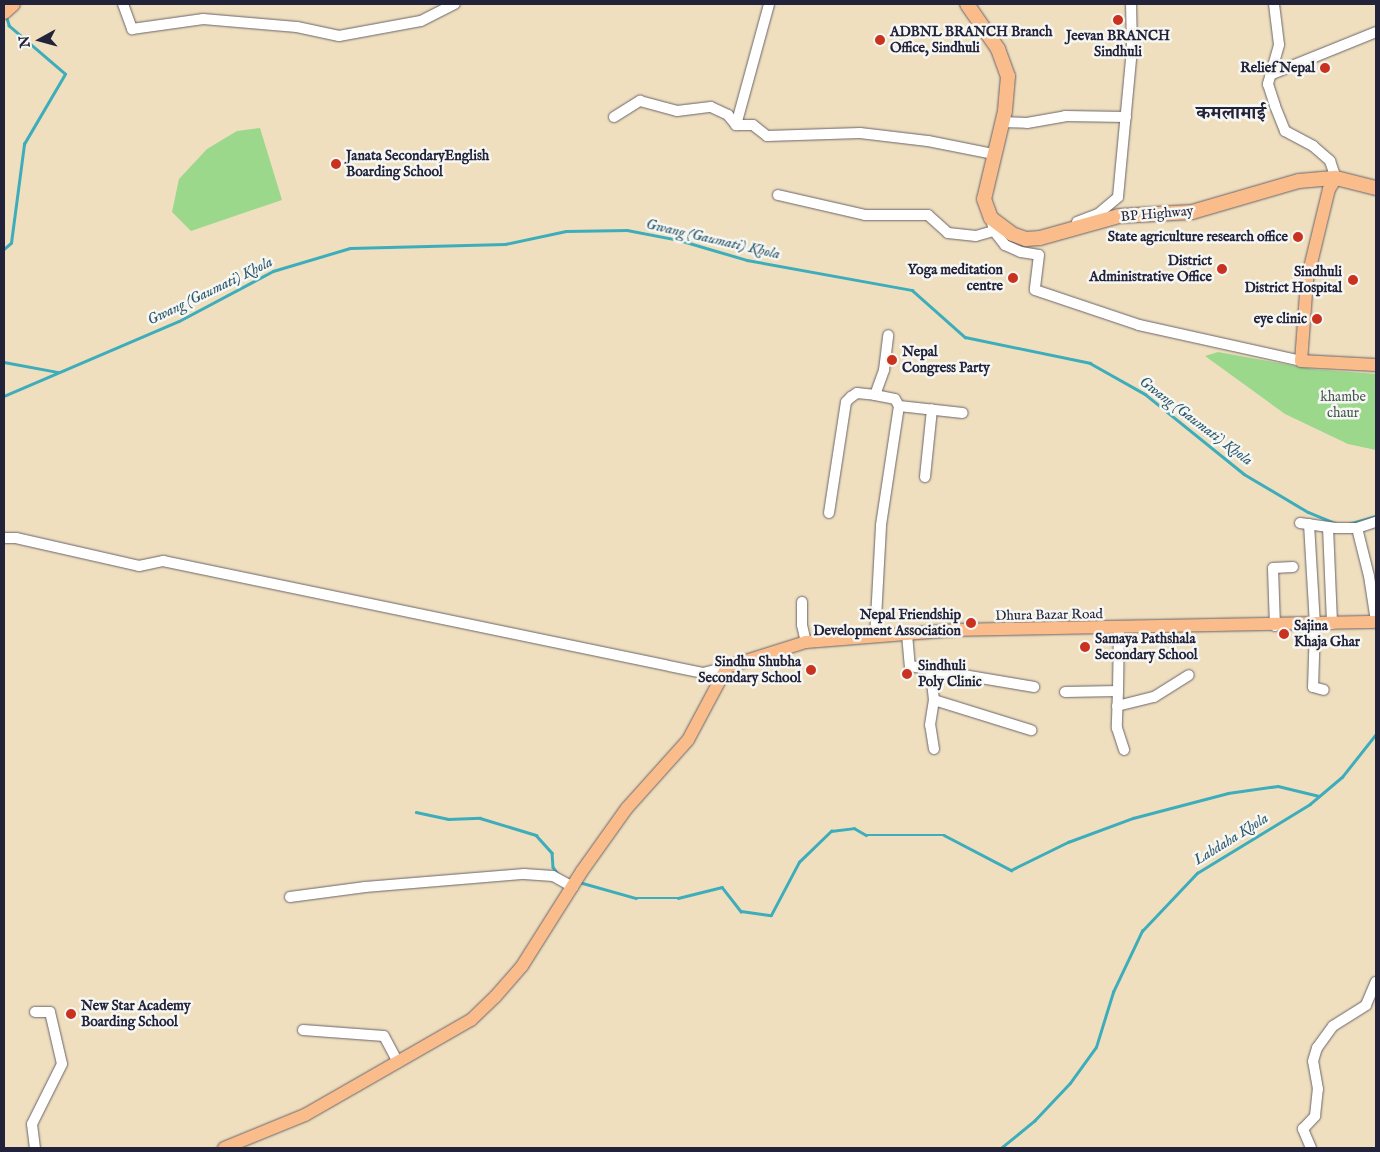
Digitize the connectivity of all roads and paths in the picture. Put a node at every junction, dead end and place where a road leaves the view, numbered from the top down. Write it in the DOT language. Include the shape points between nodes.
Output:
graph roads {
  1 [pos="13,4"];
  2 [pos="123,4"];
  3 [pos="455,4"];
  4 [pos="769,4"];
  5 [pos="967,4"];
  6 [pos="1131,4"];
  7 [pos="1274,4"];
  8 [pos="4,12"];
  9 [pos="1376,32"];
  10 [pos="1272,74"];
  11 [pos="614,117"];
  12 [pos="1126,117"];
  13 [pos="1002,122"];
  14 [pos="736,125"];
  15 [pos="993,154"];
  16 [pos="1336,178"];
  17 [pos="1376,188"];
  18 [pos="778,195"];
  19 [pos="992,225"];
  20 [pos="1071,229"];
  21 [pos="888,335"];
  22 [pos="1301,361"];
  23 [pos="1376,365"];
  24 [pos="875,395"];
  25 [pos="899,406"];
  26 [pos="932,409"];
  27 [pos="963,413"];
  28 [pos="925,477"];
  29 [pos="829,513"];
  30 [pos="1376,522"];
  31 [pos="1328,527"];
  32 [pos="1357,528"];
  33 [pos="4,538"];
  34 [pos="1312,554"];
  35 [pos="1329,554"];
  36 [pos="1293,566"];
  37 [pos="802,602"];
  38 [pos="1376,622"];
  39 [pos="1332,624"];
  40 [pos="1315,625"];
  41 [pos="1275,626"];
  42 [pos="1119,629"];
  43 [pos="908,634"];
  44 [pos="875,637"];
  45 [pos="806,642"];
  46 [pos="727,667"];
  47 [pos="931,672"];
  48 [pos="1189,675"];
  49 [pos="1034,687"];
  50 [pos="1324,690"];
  51 [pos="1118,691"];
  52 [pos="1065,692"];
  53 [pos="934,700"];
  54 [pos="1117,706"];
  55 [pos="1031,730"];
  56 [pos="934,749"];
  57 [pos="1124,750"];
  58 [pos="573,887"];
  59 [pos="290,897"];
  60 [pos="1376,982"];
  61 [pos="35,1012"];
  62 [pos="303,1030"];
  63 [pos="398,1062"];
  64 [pos="35,1148"];
  65 [pos="224,1148"];
  66 [pos="1311,1148"];
  1 -- 8 [label="highway"];
  2 -- 3 [label="street" via="132,29 203,19 297,27 339,36 421,21"];
  4 -- 14 [label="street"];
  5 -- 13 [label="highway" via="1004,63 1008,92"];
  6 -- 12 [label="street" via="1132,50"];
  7 -- 10 [label="street" via="1279,45"];
  9 -- 10 [label="street"];
  10 -- 16 [label="street" via="1268,84 1285,131 1313,146 1330,162"];
  11 -- 14 [label="street" via="640,101 677,111 711,107 728,114"];
  12 -- 13 [label="street" via="1065,116 1027,123"];
  12 -- 20 [label="street" via="1118,197 1098,214 1075,223"];
  13 -- 15 [label="highway"];
  14 -- 15 [label="street" via="753,125 767,136 860,133 928,141"];
  15 -- 19 [label="highway" via="984,199"];
  16 -- 17 [label="highway, BP Highway"];
  16 -- 20 [label="highway, BP Highway" via="1299,182 1192,212 1119,216"];
  16 -- 22 [label="main road" via="1329,189 1307,280"];
  18 -- 19 [label="street" via="858,214 928,215 948,233 976,236"];
  19 -- 20 [label="highway, BP Highway" via="1026,239"];
  19 -- 22 [label="street" via="1005,245 1039,255 1035,290 1139,325"];
  21 -- 24 [label="street" via="884,370"];
  22 -- 23 [label="main road"];
  24 -- 25 [label="street" via="895,399"];
  24 -- 29 [label="street" via="857,393 846,402"];
  25 -- 26 [label="street"];
  25 -- 44 [label="street" via="881,525"];
  26 -- 27 [label="street"];
  26 -- 28 [label="street"];
  30 -- 32 [label="street"];
  31 -- 32 [label="street"];
  31 -- 34 [label="street" via="1305,523"];
  31 -- 35 [label="street"];
  32 -- 38 [label="street"];
  33 -- 46 [label="street" via="138,566 163,561 703,673"];
  34 -- 35 [label="street"];
  34 -- 40 [label="street"];
  35 -- 39 [label="street"];
  36 -- 41 [label="street" via="1273,568"];
  37 -- 45 [label="street"];
  38 -- 39 [label="main road, Dhura Bazar Road"];
  39 -- 40 [label="main road, Dhura Bazar Road"];
  40 -- 41 [label="main road, Dhura Bazar Road"];
  40 -- 50 [label="street" via="1313,687"];
  41 -- 42 [label="main road, Dhura Bazar Road"];
  42 -- 43 [label="main road, Dhura Bazar Road" via="956,630"];
  42 -- 51 [label="street"];
  43 -- 44 [label="main road, Dhura Bazar Road"];
  43 -- 47 [label="street" via="910,666"];
  44 -- 45 [label="main road, Dhura Bazar Road"];
  45 -- 46 [label="main road, Dhura Bazar Road"];
  46 -- 58 [label="main road" via="688,740 627,808"];
  47 -- 49 [label="street"];
  47 -- 53 [label="street"];
  48 -- 54 [label="street" via="1154,697"];
  51 -- 52 [label="street"];
  51 -- 54 [label="street"];
  53 -- 55 [label="street"];
  53 -- 56 [label="street" via="930,725"];
  54 -- 57 [label="street" via="1117,728"];
  58 -- 59 [label="street" via="553,876 524,874 365,886"];
  58 -- 63 [label="main road" via="522,966 496,997 471,1020"];
  60 -- 66 [label="street" via="1366,1005 1333,1026 1318,1048 1313,1061 1318,1089 1316,1116 1303,1129"];
  61 -- 64 [label="street" via="50,1012 62,1064 32,1124"];
  62 -- 63 [label="street" via="384,1036"];
  63 -- 65 [label="main road" via="305,1115"];
}
